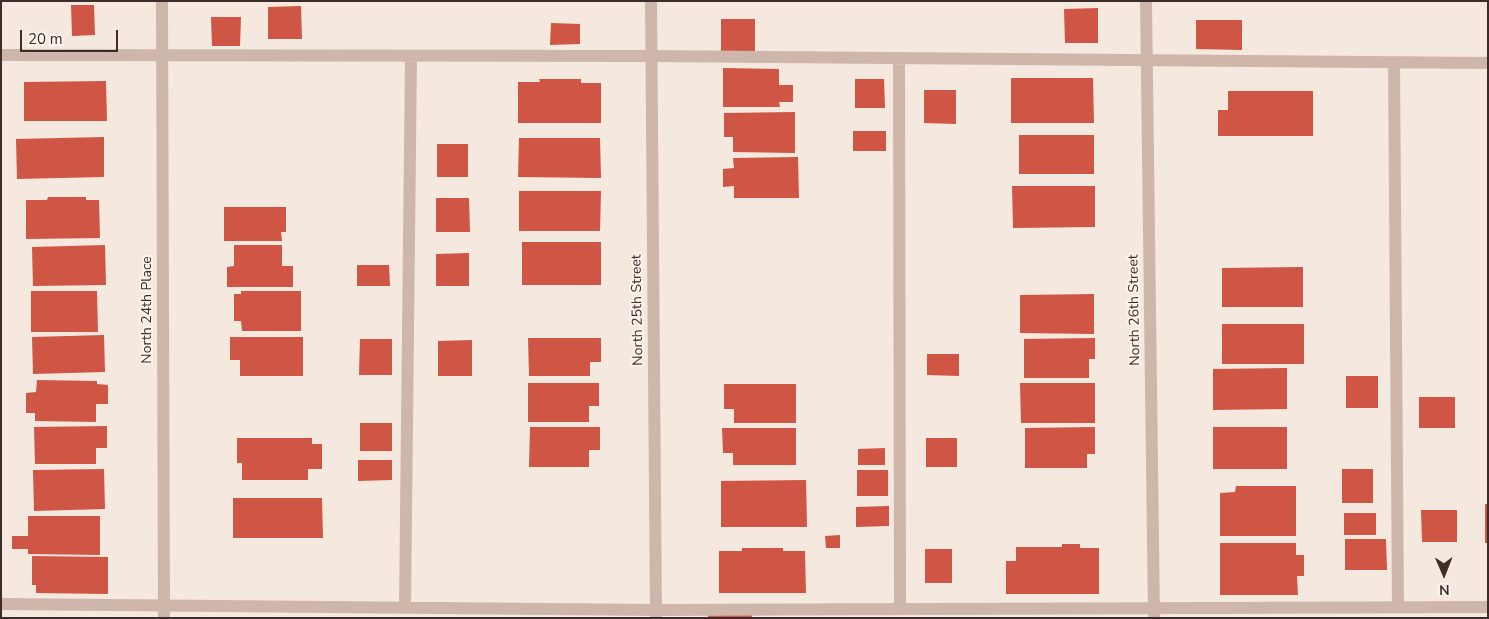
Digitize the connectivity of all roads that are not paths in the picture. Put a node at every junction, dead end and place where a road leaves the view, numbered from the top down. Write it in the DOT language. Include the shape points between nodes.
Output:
graph roads {
  1 [pos="162,1"];
  2 [pos="651,1"];
  3 [pos="1146,1"];
  4 [pos="1,55"];
  5 [pos="162,55"];
  6 [pos="410,56"];
  7 [pos="650,56"];
  8 [pos="899,59"];
  9 [pos="1147,61"];
  10 [pos="1394,62"];
  11 [pos="1488,63"];
  12 [pos="1,604"];
  13 [pos="1398,607"];
  14 [pos="1488,607"];
  15 [pos="405,608"];
  16 [pos="900,609"];
  17 [pos="164,612"];
  18 [pos="1154,613"];
  19 [pos="656,614"];
  1 -- 5 [label="street, North 24th Place"];
  2 -- 7 [label="street, North 25th Street"];
  3 -- 9 [label="street, North 26th Street"];
  4 -- 5 [label="street"];
  5 -- 6 [label="street"];
  5 -- 17 [label="street, North 24th Place"];
  6 -- 7 [label="street"];
  6 -- 15 [label="street"];
  7 -- 8 [label="street"];
  7 -- 19 [label="street, North 25th Street"];
  8 -- 9 [label="street"];
  8 -- 16 [label="street"];
  9 -- 10 [label="street"];
  9 -- 18 [label="street, North 26th Street"];
  10 -- 11 [label="street"];
  10 -- 13 [label="street"];
  12 -- 17 [label="street"];
  13 -- 14 [label="street"];
  13 -- 18 [label="street"];
  15 -- 17 [label="street"];
  15 -- 19 [label="street"];
  16 -- 18 [label="street"];
  16 -- 19 [label="street"];
}
